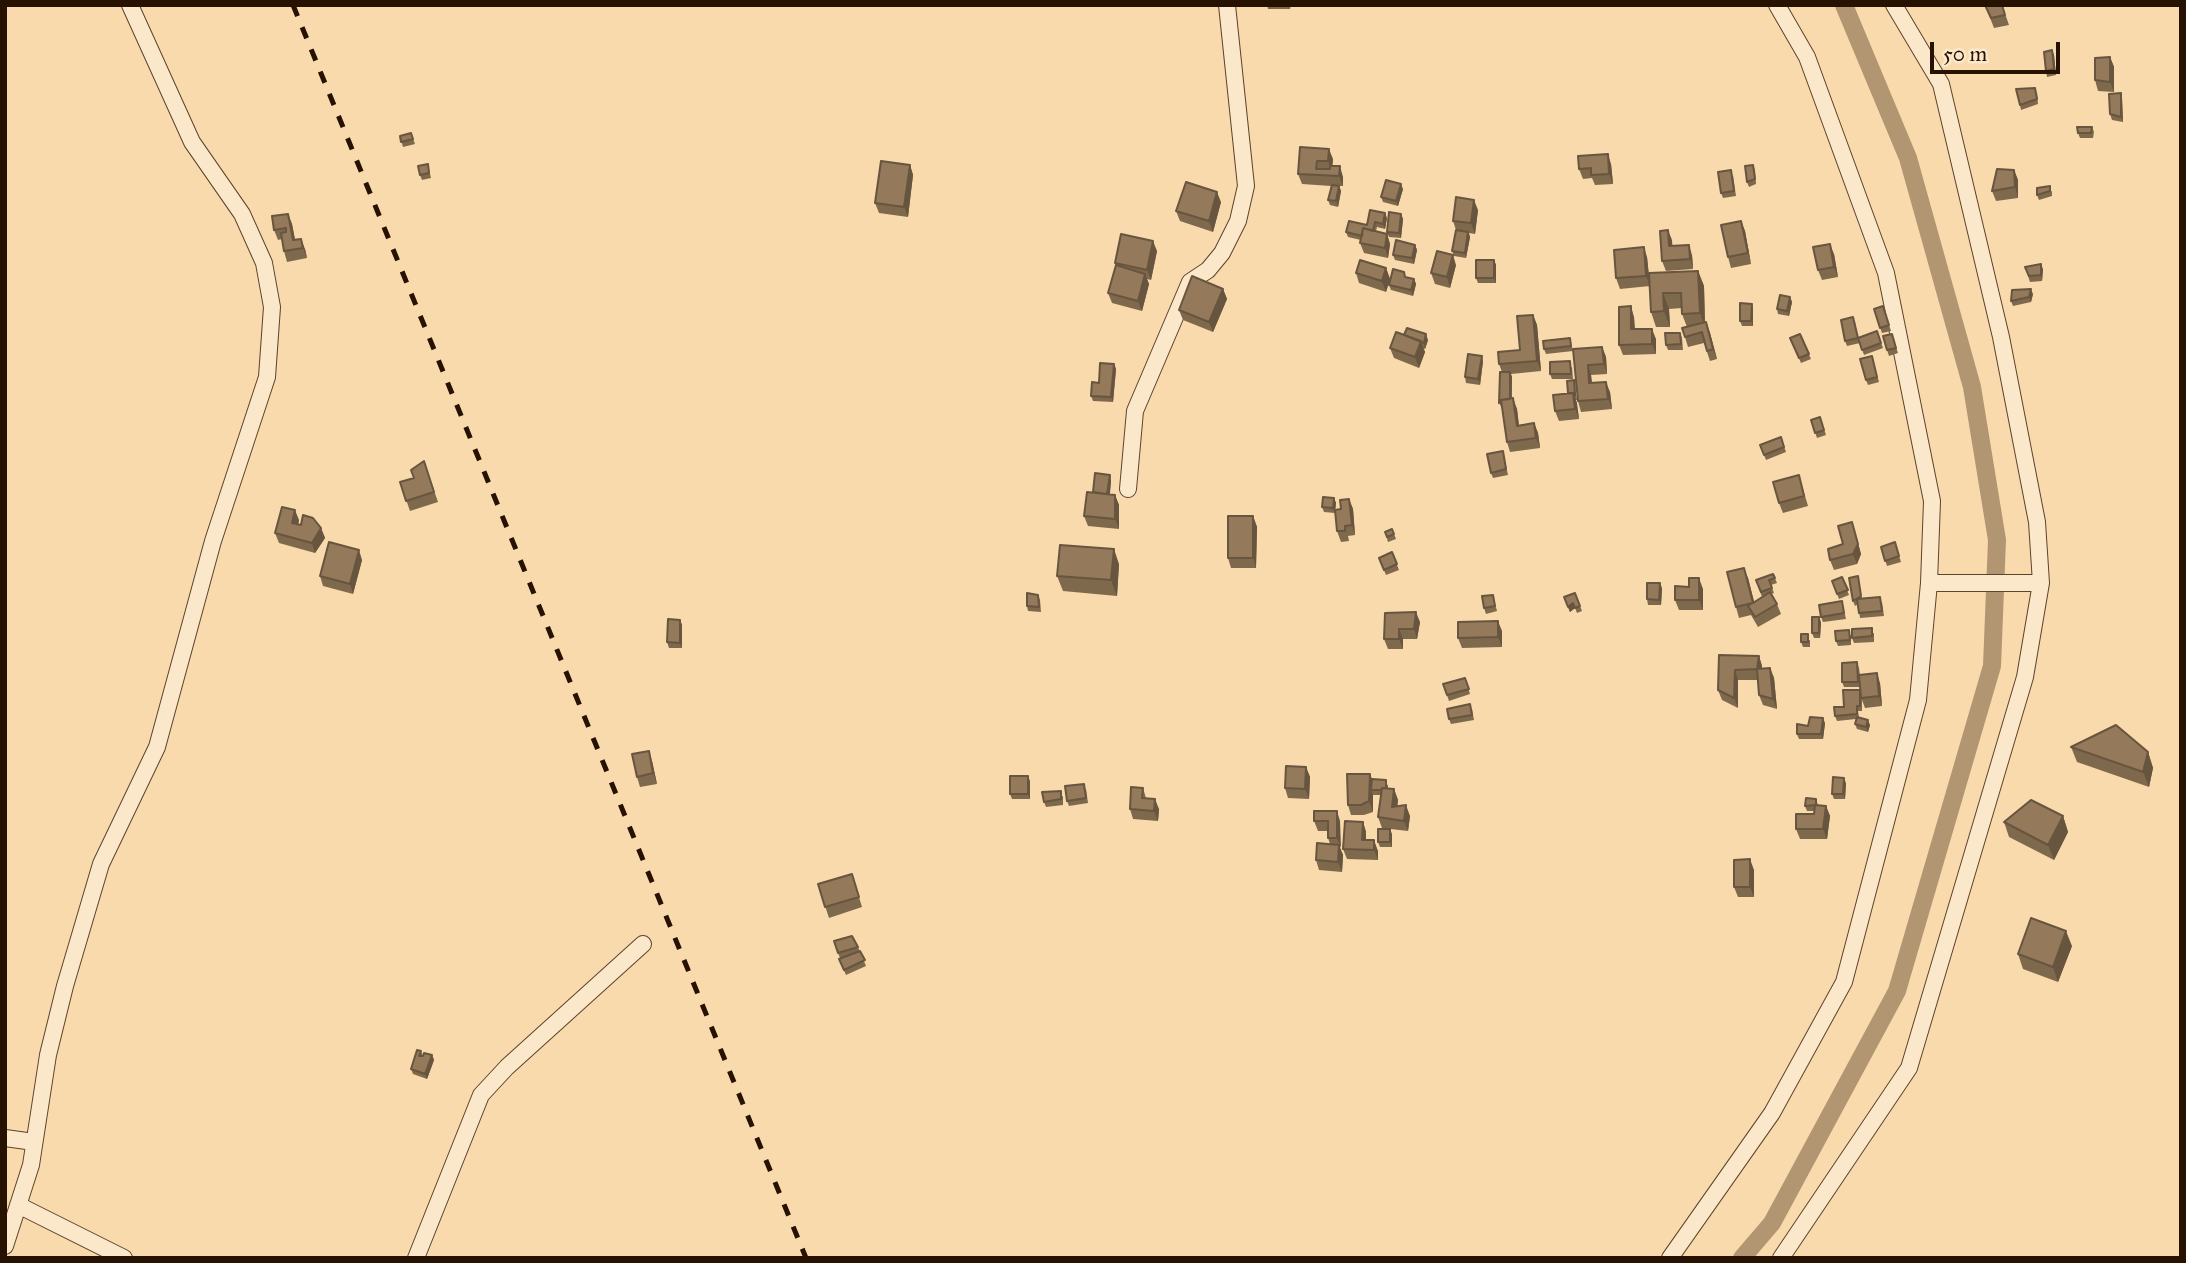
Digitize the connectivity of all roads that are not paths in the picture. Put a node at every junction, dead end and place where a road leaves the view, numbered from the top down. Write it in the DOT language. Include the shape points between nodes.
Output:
graph roads {
  1 [pos="130,5"];
  2 [pos="1227,5"];
  3 [pos="1777,5"];
  4 [pos="1894,5"];
  5 [pos="1128,489"];
  6 [pos="1935,582"];
  7 [pos="2035,582"];
  8 [pos="643,944"];
  9 [pos="5,1138"];
  10 [pos="34,1142"];
  11 [pos="18,1205"];
  12 [pos="5,1246"];
  13 [pos="124,1258"];
  14 [pos="415,1258"];
  15 [pos="1670,1258"];
  16 [pos="1781,1258"];
  1 -- 10 [label="street" via="192,142 242,214 264,263 272,307 267,377 213,541 157,747 101,864 48,1055"];
  2 -- 5 [label="street" via="1246,186 1238,221 1222,253 1190,282 1135,411"];
  3 -- 6 [label="street" via="1807,57 1886,273 1932,501"];
  4 -- 7 [label="street" via="1941,84 2001,337 2036,522"];
  6 -- 7 [label="street"];
  6 -- 15 [label="street" via="1918,699 1844,982 1772,1113"];
  7 -- 16 [label="street" via="2025,677 1909,1068"];
  8 -- 14 [label="street" via="481,1095"];
  9 -- 10 [label="street"];
  10 -- 11 [label="street"];
  11 -- 12 [label="street"];
  11 -- 13 [label="street"];
}
